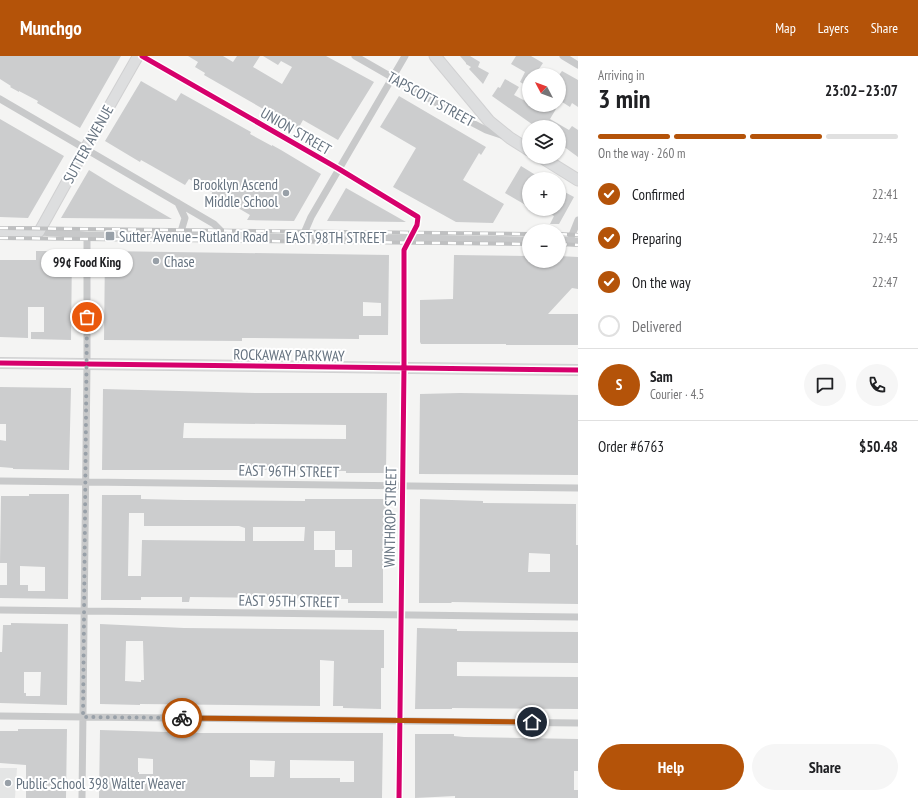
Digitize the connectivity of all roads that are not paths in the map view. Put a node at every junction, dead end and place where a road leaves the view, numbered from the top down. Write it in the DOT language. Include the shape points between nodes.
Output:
graph roads {
  1 [pos="138,56"];
  2 [pos="142,56"];
  3 [pos="354,56"];
  4 [pos="405,56"];
  5 [pos="434,56"];
  6 [pos="563,56"];
  7 [pos="578,65"];
  8 [pos="392,78"];
  9 [pos="0,99"];
  10 [pos="510,138"];
  11 [pos="522,146"];
  12 [pos="85,149"];
  13 [pos="552,164"];
  14 [pos="339,169"];
  15 [pos="578,180"];
  16 [pos="178,203"];
  17 [pos="578,220"];
  18 [pos="0,232"];
  19 [pos="39,232"];
  20 [pos="87,235"];
  21 [pos="180,235"];
  22 [pos="225,235"];
  23 [pos="302,238"];
  24 [pos="410,238"];
  25 [pos="522,240"];
  26 [pos="566,240"];
  27 [pos="570,240"];
  28 [pos="578,241"];
  29 [pos="0,363"];
  30 [pos="87,364"];
  31 [pos="404,368"];
  32 [pos="578,370"];
  33 [pos="0,481"];
  34 [pos="86,482"];
  35 [pos="402,486"];
  36 [pos="578,488"];
  37 [pos="0,610"];
  38 [pos="84,612"];
  39 [pos="401,616"];
  40 [pos="578,618"];
  41 [pos="0,716"];
  42 [pos="83,717"];
  43 [pos="399,721"];
  44 [pos="578,723"];
  45 [pos="82,798"];
  46 [pos="399,798"];
  1 -- 12 [label="street, SUTTER AVENUE"];
  2 -- 14 [label="street, UNION STREET"];
  3 -- 8 [label="street, TAPSCOTT STREET"];
  4 -- 8 [label="street"];
  5 -- 10 [label="main road, TAPSCOTT STREET" via="480,111"];
  6 -- 7 [label="street"];
  8 -- 10 [label="street, TAPSCOTT STREET" via="486,130"];
  8 -- 14 [label="street"];
  9 -- 12 [label="street"];
  10 -- 11 [label="main road, TAPSCOTT STREET"];
  12 -- 16 [label="street"];
  12 -- 19 [label="street, SUTTER AVENUE"];
  13 -- 15 [label="main road"];
  14 -- 23 [label="street"];
  14 -- 24 [label="street, UNION STREET" via="418,217"];
  16 -- 21 [label="street" via="185,218"];
  16 -- 22 [label="street" via="214,224"];
  17 -- 27 [label="street"];
  18 -- 19 [label="street, EAST 98TH STREET"];
  19 -- 20 [label="street, EAST 98TH STREET"];
  20 -- 21 [label="street, EAST 98TH STREET"];
  20 -- 30 [label="street"];
  21 -- 22 [label="street, EAST 98TH STREET"];
  22 -- 23 [label="street, EAST 98TH STREET"];
  23 -- 24 [label="street, EAST 98TH STREET"];
  24 -- 25 [label="street, EAST 98TH STREET"];
  24 -- 31 [label="street, WINTHROP STREET" via="404,250"];
  26 -- 27 [label="street"];
  27 -- 28 [label="street"];
  29 -- 30 [label="street, ROCKAWAY PARKWAY"];
  30 -- 31 [label="street, ROCKAWAY PARKWAY"];
  30 -- 34 [label="street"];
  31 -- 32 [label="street, ROCKAWAY PARKWAY"];
  31 -- 35 [label="street, WINTHROP STREET"];
  33 -- 34 [label="street, EAST 96TH STREET"];
  34 -- 35 [label="street, EAST 96TH STREET"];
  34 -- 38 [label="street"];
  35 -- 36 [label="street, EAST 96TH STREET"];
  35 -- 39 [label="street, WINTHROP STREET"];
  37 -- 38 [label="street, EAST 95TH STREET"];
  38 -- 39 [label="street, EAST 95TH STREET"];
  38 -- 42 [label="street"];
  39 -- 40 [label="street, EAST 95TH STREET"];
  39 -- 43 [label="street, WINTHROP STREET"];
  41 -- 42 [label="street"];
  42 -- 43 [label="street"];
  42 -- 45 [label="street"];
  43 -- 44 [label="street"];
  43 -- 46 [label="street, WINTHROP STREET"];
}
